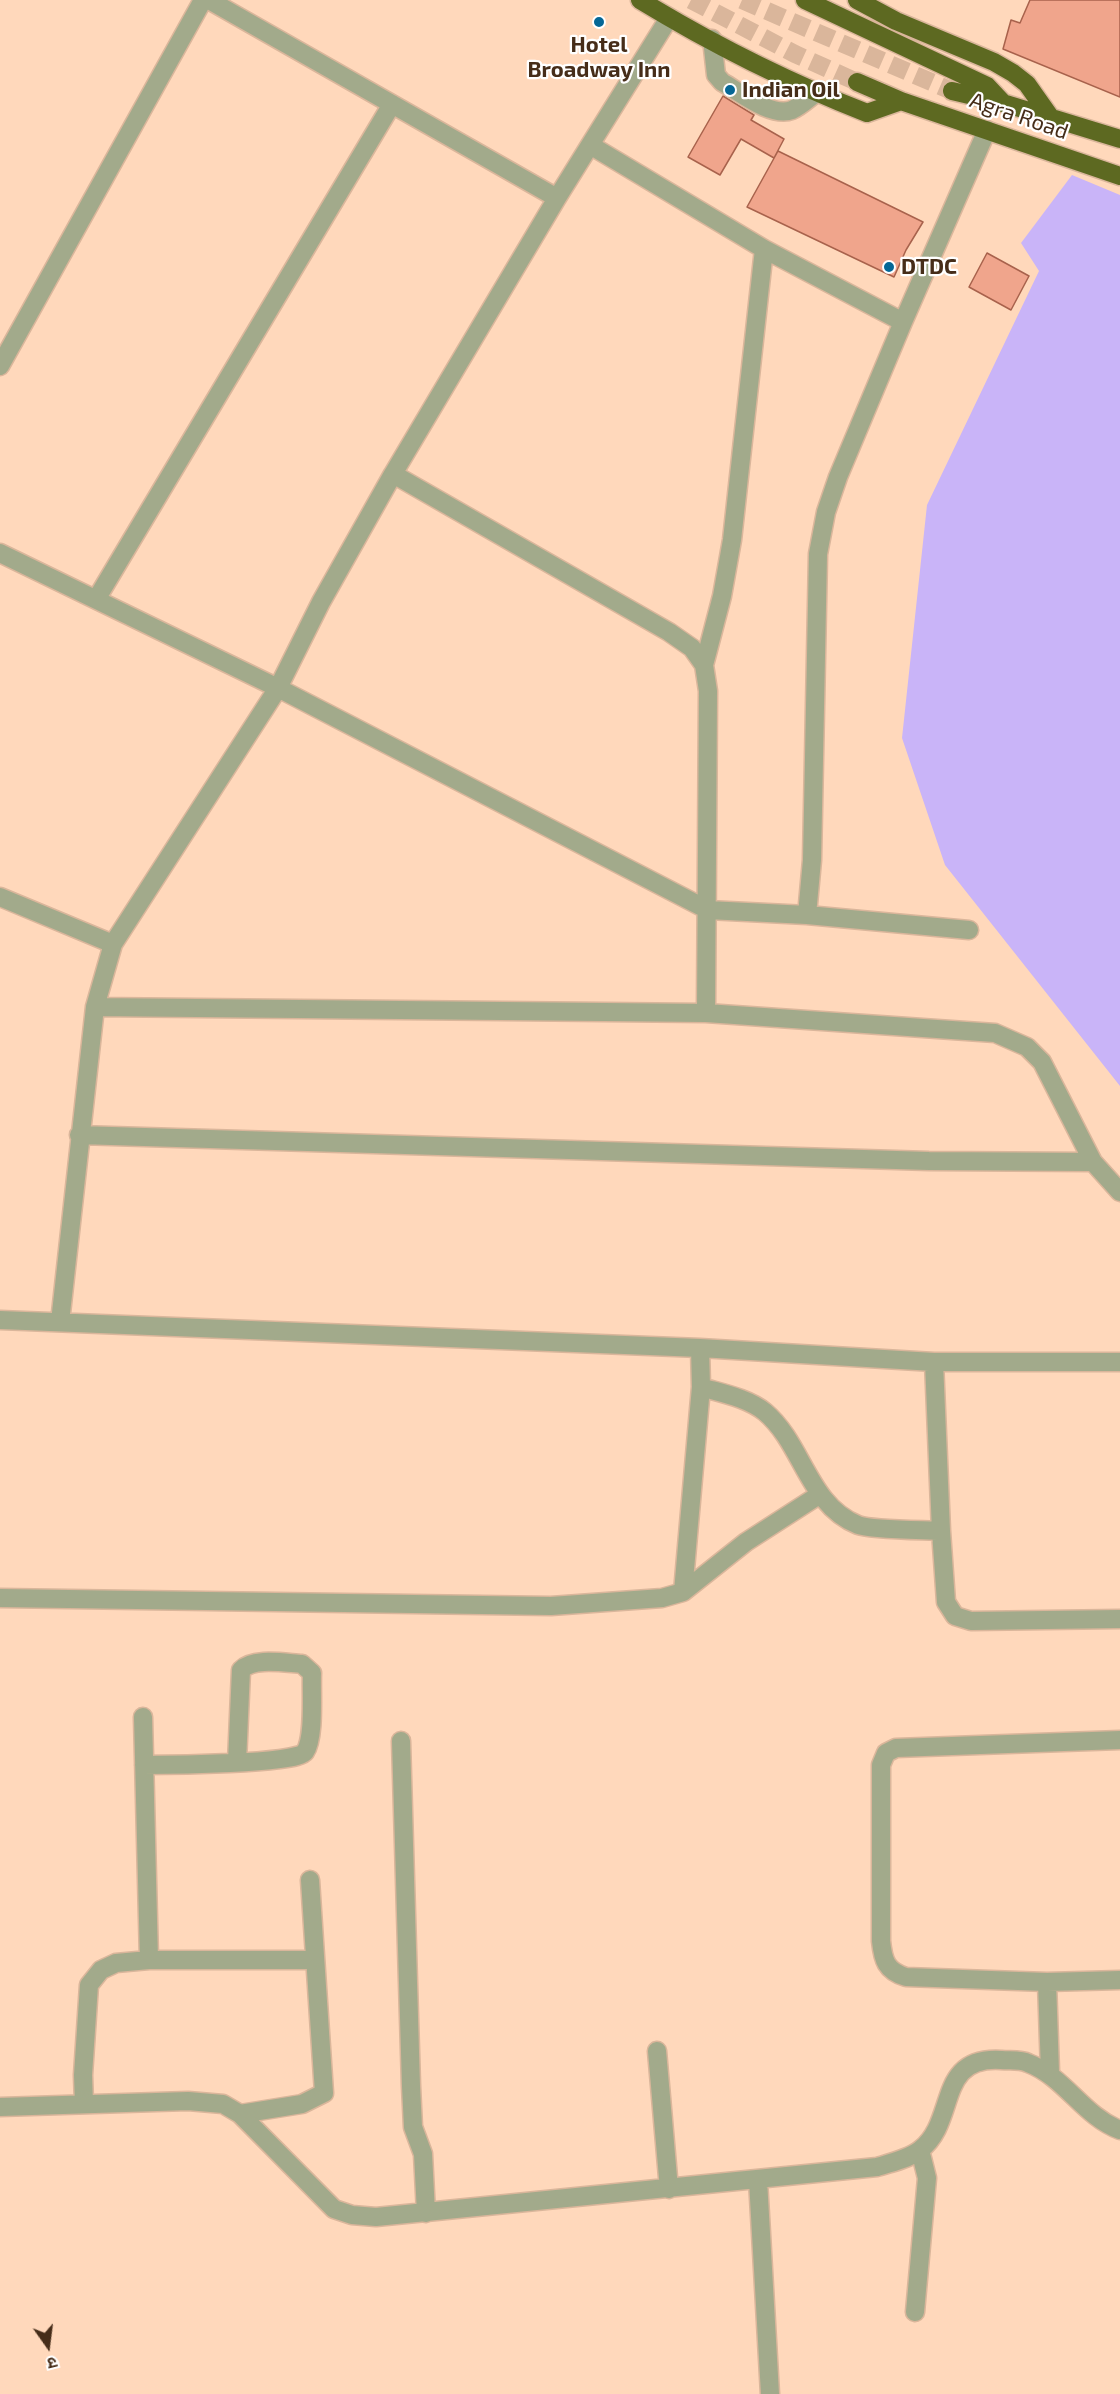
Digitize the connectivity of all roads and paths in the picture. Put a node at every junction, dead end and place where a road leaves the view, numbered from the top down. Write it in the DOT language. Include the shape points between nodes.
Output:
graph roads {
  1 [pos="203,0"];
  2 [pos="209,0"];
  3 [pos="640,0"];
  4 [pos="805,0"];
  5 [pos="856,0"];
  6 [pos="669,18"];
  7 [pos="711,39"];
  8 [pos="857,82"];
  9 [pos="952,92"];
  10 [pos="816,93"];
  11 [pos="901,101"];
  12 [pos="1003,103"];
  13 [pos="392,104"];
  14 [pos="1051,118"];
  15 [pos="987,130"];
  16 [pos="1120,139"];
  17 [pos="590,145"];
  18 [pos="1120,176"];
  19 [pos="557,198"];
  20 [pos="764,249"];
  21 [pos="903,322"];
  22 [pos="0,366"];
  23 [pos="393,474"];
  24 [pos="0,553"];
  25 [pos="97,598"];
  26 [pos="704,665"];
  27 [pos="278,688"];
  28 [pos="0,897"];
  29 [pos="708,910"];
  30 [pos="807,915"];
  31 [pos="969,930"];
  32 [pos="113,944"];
  33 [pos="94,1006"];
  34 [pos="706,1013"];
  35 [pos="79,1136"];
  36 [pos="1094,1162"];
  37 [pos="1120,1192"];
  38 [pos="0,1320"];
  39 [pos="60,1322"];
  40 [pos="700,1348"];
  41 [pos="934,1362"];
  42 [pos="1120,1362"];
  43 [pos="700,1388"];
  44 [pos="819,1495"];
  45 [pos="941,1531"];
  46 [pos="683,1592"];
  47 [pos="0,1598"];
  48 [pos="1120,1619"];
  49 [pos="143,1717"];
  50 [pos="1120,1740"];
  51 [pos="401,1741"];
  52 [pos="237,1762"];
  53 [pos="144,1766"];
  54 [pos="310,1880"];
  55 [pos="149,1960"];
  56 [pos="314,1960"];
  57 [pos="1120,1980"];
  58 [pos="1047,1982"];
  59 [pos="657,2051"];
  60 [pos="1050,2072"];
  61 [pos="84,2104"];
  62 [pos="0,2107"];
  63 [pos="240,2114"];
  64 [pos="1120,2130"];
  65 [pos="920,2150"];
  66 [pos="759,2180"];
  67 [pos="669,2188"];
  68 [pos="426,2213"];
  69 [pos="915,2312"];
  70 [pos="770,2394"];
  1 -- 22 [label="street"];
  2 -- 13 [label="street"];
  3 -- 6 [label="highway"];
  4 -- 12 [label="highway" via="987,86"];
  5 -- 14 [label="highway" via="1013,73 1027,84"];
  6 -- 7 [label="highway"];
  6 -- 17 [label="street"];
  7 -- 10 [label="highway"];
  7 -- 10 [label="street" via="716,75 774,111 795,109"];
  8 -- 11 [label="highway, Agra Road"];
  9 -- 12 [label="highway"];
  10 -- 11 [label="highway" via="867,113"];
  11 -- 15 [label="highway, Agra Road"];
  12 -- 14 [label="highway"];
  13 -- 19 [label="street"];
  13 -- 25 [label="street"];
  14 -- 16 [label="highway"];
  15 -- 18 [label="highway, Agra Road"];
  15 -- 21 [label="street"];
  17 -- 19 [label="street"];
  17 -- 20 [label="street"];
  19 -- 23 [label="street"];
  20 -- 21 [label="street"];
  20 -- 26 [label="street" via="732,540"];
  21 -- 30 [label="street" via="838,477 818,554 812,860"];
  23 -- 26 [label="street" via="669,632 692,648"];
  23 -- 27 [label="street"];
  24 -- 25 [label="street"];
  25 -- 27 [label="street"];
  26 -- 29 [label="street" via="710,726"];
  27 -- 29 [label="street"];
  27 -- 32 [label="street"];
  28 -- 32 [label="street"];
  29 -- 30 [label="street"];
  29 -- 34 [label="street"];
  30 -- 31 [label="street"];
  32 -- 33 [label="street"];
  33 -- 34 [label="street"];
  33 -- 35 [label="street"];
  34 -- 36 [label="street" via="995,1033 1027,1047 1042,1062"];
  35 -- 36 [label="street"];
  35 -- 39 [label="street"];
  36 -- 37 [label="street"];
  38 -- 39 [label="street"];
  39 -- 40 [label="street"];
  40 -- 41 [label="street"];
  40 -- 43 [label="street"];
  41 -- 42 [label="street"];
  41 -- 45 [label="street"];
  43 -- 44 [label="street" via="764,1411 785,1435"];
  43 -- 46 [label="street"];
  44 -- 45 [label="street" via="858,1525"];
  44 -- 46 [label="street" via="746,1542"];
  45 -- 48 [label="street" via="946,1602 955,1616 971,1621"];
  46 -- 47 [label="street" via="662,1598 551,1606"];
  49 -- 53 [label="street"];
  50 -- 58 [label="street" via="896,1748 886,1753 881,1765 883,1960 893,1973 906,1977"];
  51 -- 68 [label="street" via="413,2127 423,2154"];
  52 -- 52 [label="street" via="241,1670 254,1663 302,1664 308,1668 312,1673 305,1752 289,1760"];
  52 -- 53 [label="street"];
  53 -- 55 [label="street"];
  54 -- 56 [label="street"];
  55 -- 56 [label="street"];
  55 -- 61 [label="street" via="116,1963 101,1970 89,1986"];
  56 -- 63 [label="street" via="324,2093 302,2104"];
  57 -- 58 [label="street"];
  58 -- 60 [label="street"];
  59 -- 67 [label="street"];
  60 -- 64 [label="street" via="1099,2118"];
  60 -- 65 [label="street" via="1025,2061 988,2059 964,2068 951,2086 937,2130"];
  61 -- 62 [label="street"];
  61 -- 63 [label="street" via="222,2104"];
  63 -- 68 [label="street" via="334,2209 376,2217"];
  65 -- 66 [label="street" via="877,2167"];
  65 -- 69 [label="street" via="927,2178"];
  66 -- 67 [label="street"];
  66 -- 70 [label="street"];
  67 -- 68 [label="street"];
}
